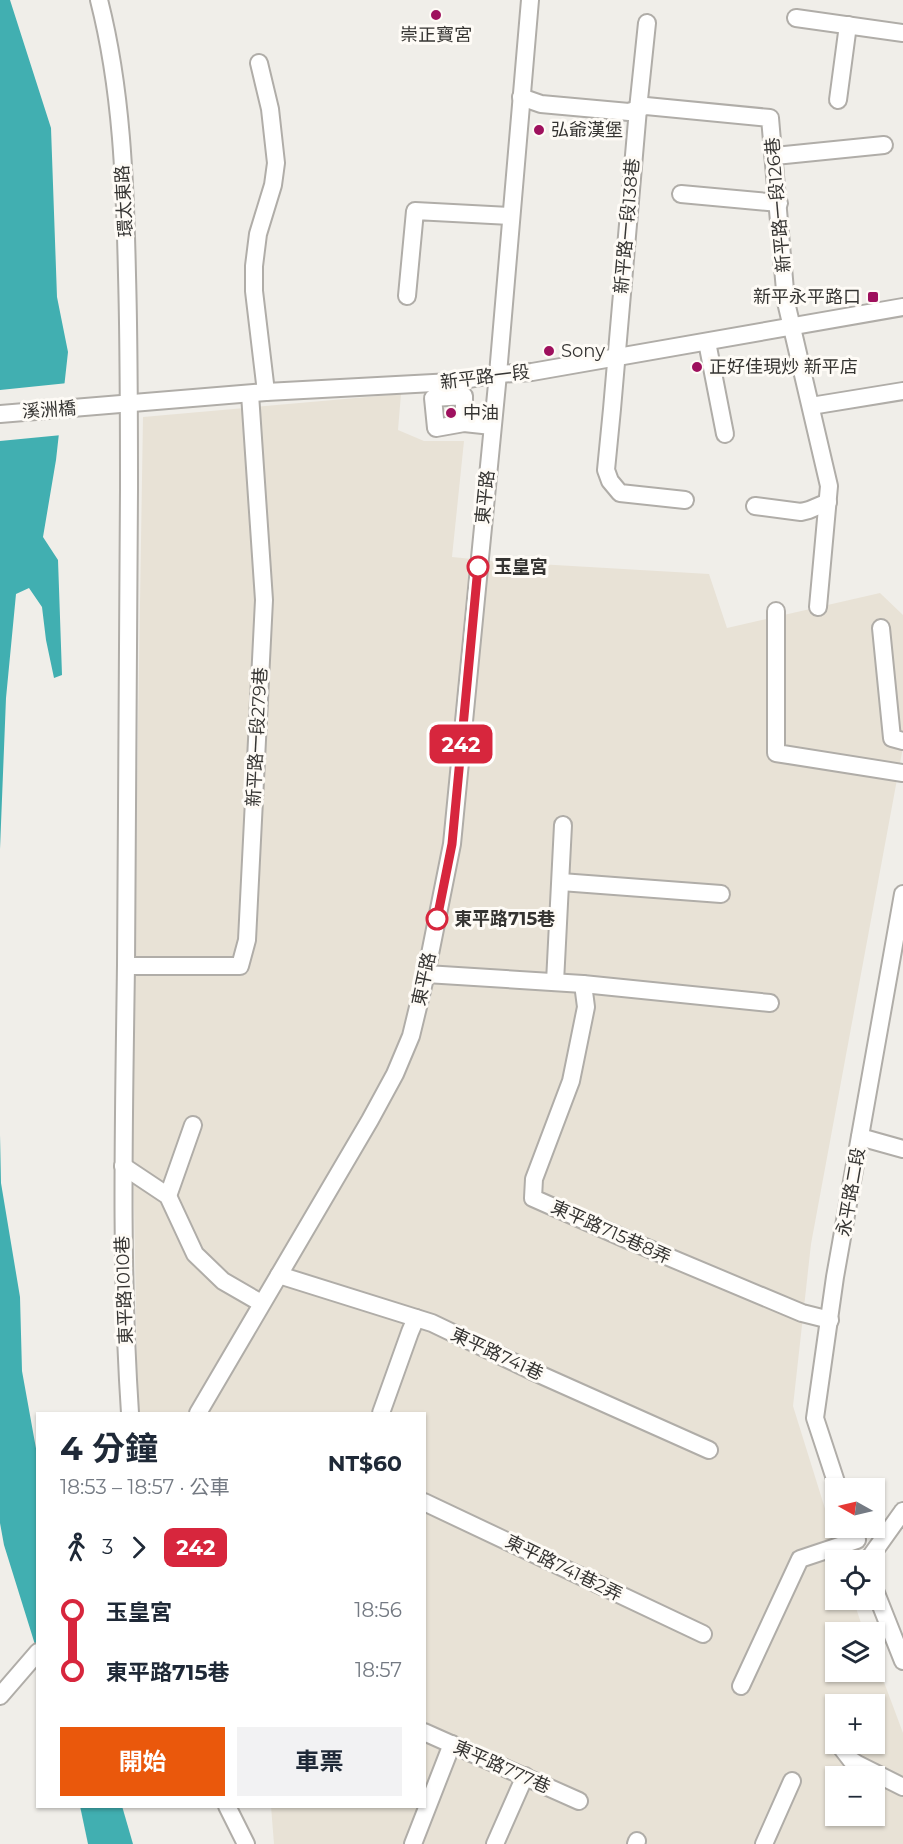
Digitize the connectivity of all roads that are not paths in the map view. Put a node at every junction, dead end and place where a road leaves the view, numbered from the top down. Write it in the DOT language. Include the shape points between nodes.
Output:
graph roads {
  1 [pos="99,0"];
  2 [pos="530,0"];
  3 [pos="796,18"];
  4 [pos="646,23"];
  5 [pos="848,25"];
  6 [pos="903,33"];
  7 [pos="259,63"];
  8 [pos="521,97"];
  9 [pos="838,100"];
  10 [pos="638,109"];
  11 [pos="884,146"];
  12 [pos="775,156"];
  13 [pos="681,194"];
  14 [pos="779,203"];
  15 [pos="512,216"];
  16 [pos="407,296"];
  17 [pos="903,307"];
  18 [pos="791,327"];
  19 [pos="707,342"];
  20 [pos="617,357"];
  21 [pos="498,374"];
  22 [pos="903,391"];
  23 [pos="258,393"];
  24 [pos="130,404"];
  25 [pos="98,406"];
  26 [pos="811,406"];
  27 [pos="0,414"];
  28 [pos="458,424"];
  29 [pos="492,426"];
  30 [pos="725,434"];
  31 [pos="685,500"];
  32 [pos="828,502"];
  33 [pos="755,506"];
  34 [pos="818,607"];
  35 [pos="776,611"];
  36 [pos="881,628"];
  37 [pos="903,741"];
  38 [pos="903,773"];
  39 [pos="563,825"];
  40 [pos="561,882"];
  41 [pos="721,894"];
  42 [pos="903,894"];
  43 [pos="126,966"];
  44 [pos="426,974"];
  45 [pos="555,982"];
  46 [pos="583,984"];
  47 [pos="770,1003"];
  48 [pos="193,1125"];
  49 [pos="860,1137"];
  50 [pos="903,1149"];
  51 [pos="123,1166"];
  52 [pos="168,1196"];
  53 [pos="279,1275"];
  54 [pos="261,1303"];
  55 [pos="416,1318"];
  56 [pos="830,1320"];
  57 [pos="130,1412"];
  58 [pos="199,1412"];
  59 [pos="381,1412"];
  60 [pos="710,1450"];
  61 [pos="835,1478"];
  62 [pos="426,1503"];
  63 [pos="903,1511"];
  64 [pos="844,1538"];
  65 [pos="874,1550"];
  66 [pos="883,1610"];
  67 [pos="703,1634"];
  68 [pos="36,1654"];
  69 [pos="903,1662"];
  70 [pos="741,1686"];
  71 [pos="0,1696"];
  72 [pos="426,1733"];
  73 [pos="452,1744"];
  74 [pos="846,1754"];
  75 [pos="525,1776"];
  76 [pos="792,1781"];
  77 [pos="903,1787"];
  78 [pos="579,1801"];
  79 [pos="230,1808"];
  80 [pos="246,1844"];
  81 [pos="413,1844"];
  82 [pos="495,1844"];
  83 [pos="764,1844"];
  1 -- 24 [label="street, 環太東路" via="109,47 126,210"];
  2 -- 8 [label="street, 東平路"];
  3 -- 5 [label="street"];
  4 -- 10 [label="street, 新平路一段138巷"];
  5 -- 6 [label="street"];
  5 -- 9 [label="street"];
  7 -- 23 [label="street" via="270,109 276,163 254,266"];
  8 -- 10 [label="street" via="541,104 629,112"];
  8 -- 15 [label="street, 東平路"];
  10 -- 12 [label="street, 新平路一段126巷" via="646,106 770,118"];
  10 -- 20 [label="street, 新平路一段138巷"];
  11 -- 12 [label="street"];
  12 -- 14 [label="street, 新平路一段126巷"];
  13 -- 14 [label="street"];
  14 -- 18 [label="street, 新平路一段126巷"];
  15 -- 16 [label="street" via="415,211"];
  15 -- 21 [label="street, 東平路"];
  17 -- 18 [label="street, 新平路一段"];
  18 -- 19 [label="street, 新平路一段"];
  18 -- 26 [label="street, 新平路一段126巷"];
  19 -- 20 [label="street, 新平路一段"];
  19 -- 30 [label="street"];
  20 -- 21 [label="street, 新平路一段"];
  20 -- 31 [label="street, 新平路一段138巷" via="606,470 610,481 620,493"];
  21 -- 23 [label="street, 新平路一段" via="452,382"];
  21 -- 29 [label="street, 東平路"];
  22 -- 26 [label="street"];
  23 -- 24 [label="street, 新平路一段"];
  23 -- 43 [label="street, 新平路一段279巷" via="264,600 247,940 240,966"];
  24 -- 25 [label="street, 新平路一段"];
  24 -- 43 [label="street, 環太東路"];
  25 -- 27 [label="street, 溪洲橋"];
  26 -- 32 [label="street, 新平路一段126巷" via="828,474"];
  28 -- 28 [label="street" via="436,428 433,398 464,396"];
  28 -- 29 [label="street"];
  29 -- 44 [label="street, 東平路" via="452,844"];
  32 -- 33 [label="street" via="801,512"];
  32 -- 34 [label="street, 新平路一段126巷"];
  35 -- 38 [label="street" via="776,753"];
  36 -- 37 [label="street" via="892,738"];
  39 -- 40 [label="street"];
  40 -- 41 [label="street"];
  40 -- 45 [label="street"];
  42 -- 49 [label="street, 永平路二段"];
  43 -- 51 [label="street, 東平路1010巷"];
  44 -- 45 [label="street"];
  44 -- 53 [label="street, 東平路" via="411,1036 395,1074"];
  45 -- 46 [label="street"];
  46 -- 47 [label="street"];
  46 -- 56 [label="street, 東平路715巷8弄" via="586,1007 571,1081 534,1179 533,1198 802,1313"];
  48 -- 52 [label="street"];
  49 -- 50 [label="street"];
  49 -- 56 [label="street, 永平路二段"];
  51 -- 52 [label="street"];
  51 -- 57 [label="street, 東平路1010巷"];
  52 -- 54 [label="street" via="195,1254 222,1281"];
  53 -- 54 [label="street, 東平路"];
  53 -- 55 [label="street, 東平路741巷"];
  54 -- 58 [label="street, 東平路"];
  55 -- 59 [label="street"];
  55 -- 60 [label="street, 東平路741巷"];
  56 -- 61 [label="street, 永平路二段" via="814,1418"];
  62 -- 67 [label="street, 東平路741巷2弄"];
  63 -- 65 [label="street"];
  64 -- 70 [label="street" via="800,1559"];
  66 -- 69 [label="street"];
  68 -- 71 [label="street"];
  72 -- 73 [label="street, 東平路777巷"];
  73 -- 75 [label="street, 東平路777巷"];
  73 -- 81 [label="street"];
  74 -- 77 [label="street" via="857,1764"];
  75 -- 78 [label="street, 東平路777巷"];
  75 -- 82 [label="street"];
  76 -- 83 [label="street"];
  79 -- 80 [label="street"];
}
